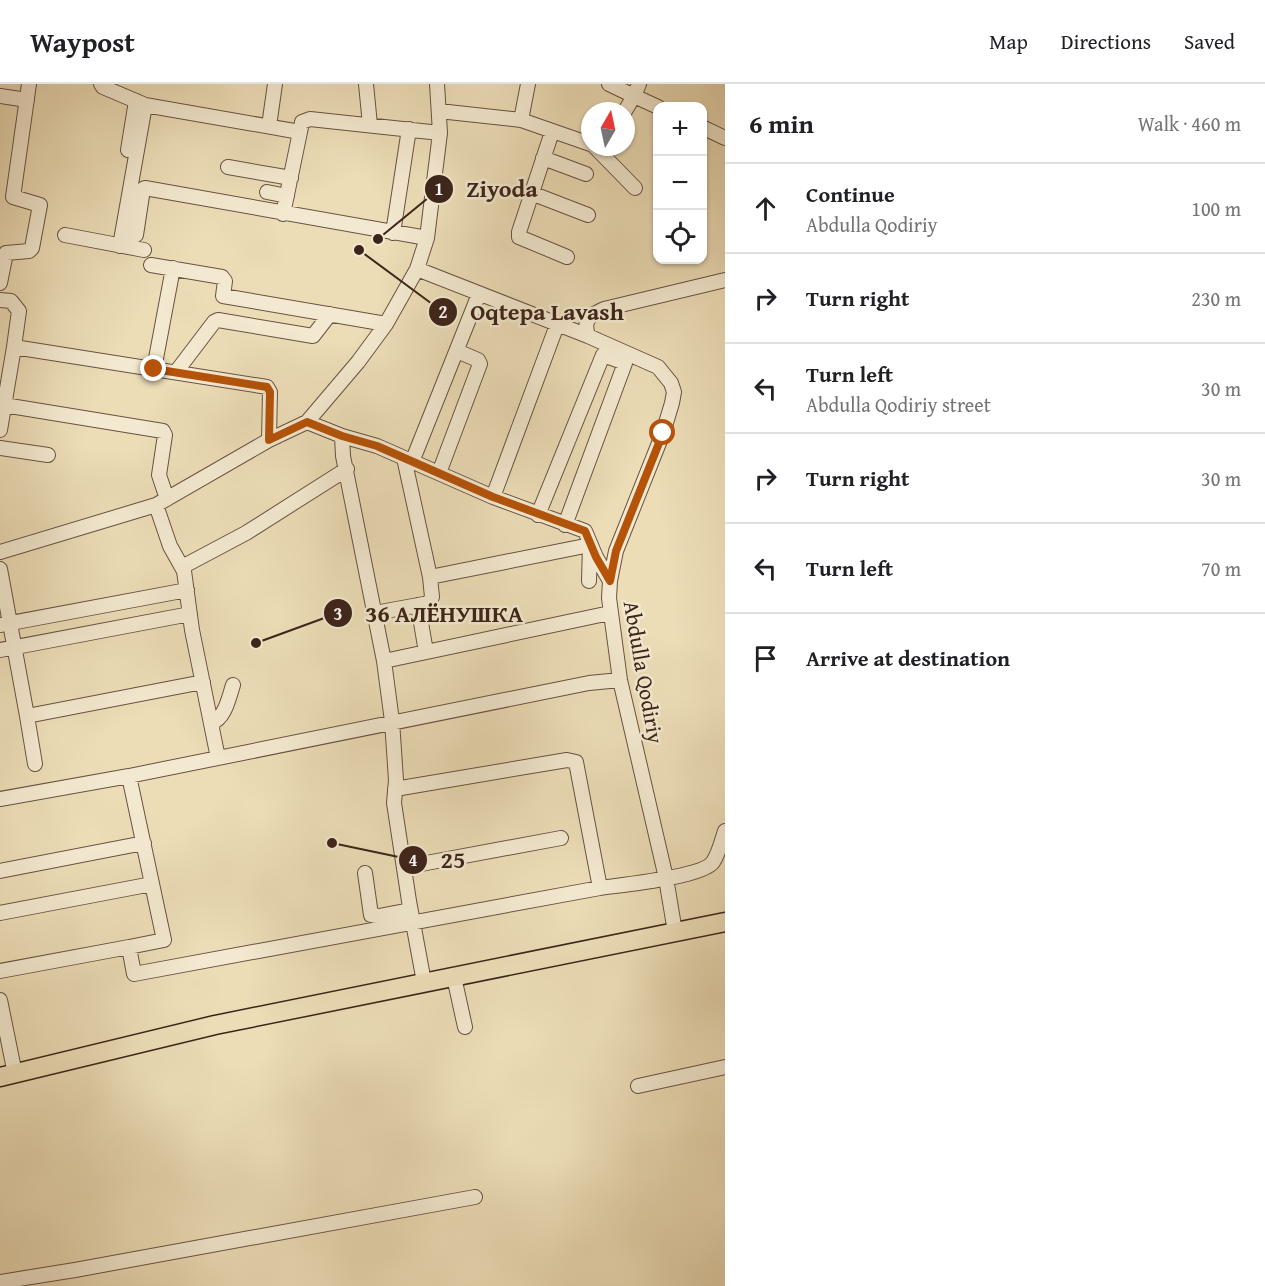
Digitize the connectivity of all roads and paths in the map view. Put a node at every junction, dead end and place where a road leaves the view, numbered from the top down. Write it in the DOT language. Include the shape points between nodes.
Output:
graph roads {
  1 [pos="29,84"];
  2 [pos="101,84"];
  3 [pos="275,84"];
  4 [pos="366,84"];
  5 [pos="436,84"];
  6 [pos="528,84"];
  7 [pos="609,84"];
  8 [pos="637,90"];
  9 [pos="0,96"];
  10 [pos="27,100"];
  11 [pos="141,103"];
  12 [pos="653,104"];
  13 [pos="439,111"];
  14 [pos="521,120"];
  15 [pos="370,125"];
  16 [pos="268,126"];
  17 [pos="409,129"];
  18 [pos="707,129"];
  19 [pos="300,132"];
  20 [pos="552,132"];
  21 [pos="440,133"];
  22 [pos="725,138"];
  23 [pos="581,142"];
  24 [pos="605,156"];
  25 [pos="543,158"];
  26 [pos="228,167"];
  27 [pos="586,174"];
  28 [pos="291,178"];
  29 [pos="635,188"];
  30 [pos="267,192"];
  31 [pos="531,193"];
  32 [pos="287,196"];
  33 [pos="283,214"];
  34 [pos="588,215"];
  35 [pos="393,233"];
  36 [pos="65,235"];
  37 [pos="427,238"];
  38 [pos="118,242"];
  39 [pos="144,250"];
  40 [pos="567,257"];
  41 [pos="151,265"];
  42 [pos="173,268"];
  43 [pos="417,269"];
  44 [pos="725,280"];
  45 [pos="0,284"];
  46 [pos="480,294"];
  47 [pos="223,296"];
  48 [pos="0,300"];
  49 [pos="330,314"];
  50 [pos="219,320"];
  51 [pos="386,324"];
  52 [pos="558,325"];
  53 [pos="588,336"];
  54 [pos="14,347"];
  55 [pos="457,351"];
  56 [pos="615,354"];
  57 [pos="154,369"];
  58 [pos="176,372"];
  59 [pos="587,394"];
  60 [pos="610,403"];
  61 [pos="4,405"];
  62 [pos="307,422"];
  63 [pos="0,430"];
  64 [pos="342,436"];
  65 [pos="269,440"];
  66 [pos="0,448"];
  67 [pos="48,455"];
  68 [pos="408,460"];
  69 [pos="347,469"];
  70 [pos="439,473"];
  71 [pos="493,497"];
  72 [pos="161,502"];
  73 [pos="538,515"];
  74 [pos="565,525"];
  75 [pos="590,544"];
  76 [pos="0,552"];
  77 [pos="182,567"];
  78 [pos="0,569"];
  79 [pos="430,577"];
  80 [pos="610,581"];
  81 [pos="589,582"];
  82 [pos="187,590"];
  83 [pos="418,605"];
  84 [pos="610,612"];
  85 [pos="190,614"];
  86 [pos="375,614"];
  87 [pos="5,624"];
  88 [pos="15,647"];
  89 [pos="0,650"];
  90 [pos="426,652"];
  91 [pos="384,661"];
  92 [pos="620,680"];
  93 [pos="203,682"];
  94 [pos="233,685"];
  95 [pos="27,716"];
  96 [pos="392,721"];
  97 [pos="211,723"];
  98 [pos="218,758"];
  99 [pos="35,764"];
  100 [pos="129,776"];
  101 [pos="395,789"];
  102 [pos="0,799"];
  103 [pos="725,831"];
  104 [pos="561,838"];
  105 [pos="144,843"];
  106 [pos="405,867"];
  107 [pos="0,871"];
  108 [pos="365,873"];
  109 [pos="666,878"];
  110 [pos="152,884"];
  111 [pos="600,888"];
  112 [pos="0,913"];
  113 [pos="411,916"];
  114 [pos="725,922"];
  115 [pos="675,932"];
  116 [pos="129,947"];
  117 [pos="167,954"];
  118 [pos="0,971"];
  119 [pos="454,977"];
  120 [pos="424,982"];
  121 [pos="0,1000"];
  122 [pos="465,1027"];
  123 [pos="725,1068"];
  124 [pos="8,1076"];
  125 [pos="638,1086"];
  126 [pos="475,1197"];
  127 [pos="0,1282"];
  1 -- 10 [label="street"];
  2 -- 11 [label="street"];
  3 -- 16 [label="street"];
  4 -- 15 [label="street"];
  5 -- 13 [label="street"];
  6 -- 14 [label="street"];
  7 -- 8 [label="street"];
  8 -- 12 [label="street"];
  9 -- 10 [label="street"];
  10 -- 45 [label="street" via="13,197 40,205 33,248 6,253"];
  11 -- 16 [label="street"];
  11 -- 38 [label="street"];
  13 -- 14 [label="street"];
  13 -- 21 [label="street"];
  14 -- 20 [label="street"];
  15 -- 17 [label="street"];
  15 -- 19 [label="street" via="310,119 302,122"];
  16 -- 19 [label="street"];
  17 -- 21 [label="street"];
  17 -- 35 [label="street"];
  18 -- 22 [label="street"];
  19 -- 28 [label="street"];
  20 -- 23 [label="street"];
  20 -- 25 [label="street"];
  21 -- 37 [label="street"];
  24 -- 29 [label="street"];
  25 -- 27 [label="street"];
  25 -- 31 [label="street"];
  26 -- 28 [label="street"];
  28 -- 32 [label="street"];
  30 -- 32 [label="street"];
  31 -- 34 [label="street"];
  31 -- 40 [label="street" via="519,237"];
  32 -- 33 [label="street"];
  33 -- 35 [label="street"];
  33 -- 38 [label="street" via="146,188 136,235"];
  35 -- 37 [label="street"];
  36 -- 38 [label="street"];
  37 -- 43 [label="street"];
  38 -- 39 [label="street"];
  41 -- 42 [label="street"];
  42 -- 47 [label="street" via="222,277"];
  42 -- 57 [label="street"];
  43 -- 46 [label="street, Abdulla Qodiriy"];
  43 -- 51 [label="street"];
  44 -- 53 [label="street" via="604,309 587,321"];
  46 -- 52 [label="street, Abdulla Qodiriy"];
  46 -- 55 [label="street"];
  47 -- 49 [label="street"];
  47 -- 50 [label="street"];
  48 -- 54 [label="street" via="11,301 19,311"];
  49 -- 50 [label="street" via="313,336"];
  49 -- 51 [label="street"];
  50 -- 58 [label="street"];
  51 -- 62 [label="street"];
  52 -- 53 [label="street, Abdulla Qodiriy"];
  52 -- 71 [label="street"];
  53 -- 56 [label="street, Abdulla Qodiriy"];
  54 -- 57 [label="street"];
  54 -- 61 [label="street"];
  55 -- 68 [label="street"];
  55 -- 70 [label="street" via="480,364"];
  56 -- 59 [label="street" via="603,355"];
  56 -- 60 [label="street" via="625,363"];
  56 -- 80 [label="street, Abdulla Qodiriy" via="658,367 674,392 663,433 616,551"];
  57 -- 58 [label="street"];
  58 -- 65 [label="street" via="267,387"];
  59 -- 60 [label="street"];
  59 -- 73 [label="street"];
  60 -- 74 [label="street"];
  61 -- 63 [label="street"];
  61 -- 72 [label="street" via="163,431"];
  62 -- 64 [label="street"];
  62 -- 65 [label="street"];
  64 -- 68 [label="street"];
  64 -- 69 [label="street"];
  65 -- 72 [label="street"];
  66 -- 67 [label="street"];
  68 -- 70 [label="street"];
  68 -- 79 [label="street"];
  69 -- 77 [label="street"];
  69 -- 86 [label="street"];
  70 -- 71 [label="street"];
  71 -- 73 [label="street"];
  72 -- 76 [label="street"];
  72 -- 77 [label="street" via="170,546"];
  73 -- 74 [label="street"];
  74 -- 75 [label="street" via="585,531"];
  75 -- 79 [label="street"];
  75 -- 80 [label="street"];
  75 -- 81 [label="street"];
  77 -- 82 [label="street"];
  78 -- 87 [label="street"];
  79 -- 83 [label="street" via="432,597 429,603"];
  80 -- 84 [label="street, Abdulla Qodiriy"];
  82 -- 85 [label="street"];
  82 -- 87 [label="street"];
  83 -- 86 [label="street"];
  83 -- 90 [label="street"];
  84 -- 90 [label="street"];
  84 -- 92 [label="street, Abdulla Qodiriy"];
  85 -- 88 [label="street"];
  85 -- 93 [label="street"];
  86 -- 91 [label="street"];
  87 -- 88 [label="street"];
  88 -- 89 [label="street"];
  88 -- 95 [label="street"];
  90 -- 91 [label="street"];
  91 -- 96 [label="street"];
  92 -- 96 [label="street" via="589,682"];
  92 -- 109 [label="street, Abdulla Qodiriy"];
  93 -- 95 [label="street"];
  93 -- 97 [label="street"];
  94 -- 97 [label="street" via="222,714"];
  95 -- 99 [label="street"];
  96 -- 98 [label="street"];
  96 -- 101 [label="street"];
  97 -- 98 [label="street"];
  98 -- 100 [label="street"];
  100 -- 102 [label="street"];
  100 -- 105 [label="street"];
  101 -- 106 [label="street"];
  101 -- 111 [label="street" via="567,760 576,762"];
  103 -- 109 [label="street" via="714,861 707,868"];
  104 -- 106 [label="street"];
  105 -- 107 [label="street"];
  105 -- 110 [label="street"];
  106 -- 113 [label="street"];
  108 -- 113 [label="street" via="372,915"];
  109 -- 111 [label="street"];
  109 -- 115 [label="street, Abdulla Qodiriy"];
  110 -- 112 [label="street"];
  110 -- 117 [label="street"];
  111 -- 113 [label="street"];
  113 -- 117 [label="street"];
  113 -- 120 [label="street"];
  114 -- 115 [label="main road"];
  115 -- 119 [label="main road"];
  116 -- 117 [label="street"];
  116 -- 117 [label="street" via="134,974"];
  116 -- 118 [label="street"];
  119 -- 120 [label="main road"];
  119 -- 122 [label="street"];
  120 -- 124 [label="main road" via="215,1025"];
  121 -- 124 [label="street"];
  123 -- 125 [label="street"];
  126 -- 127 [label="street"];
}
